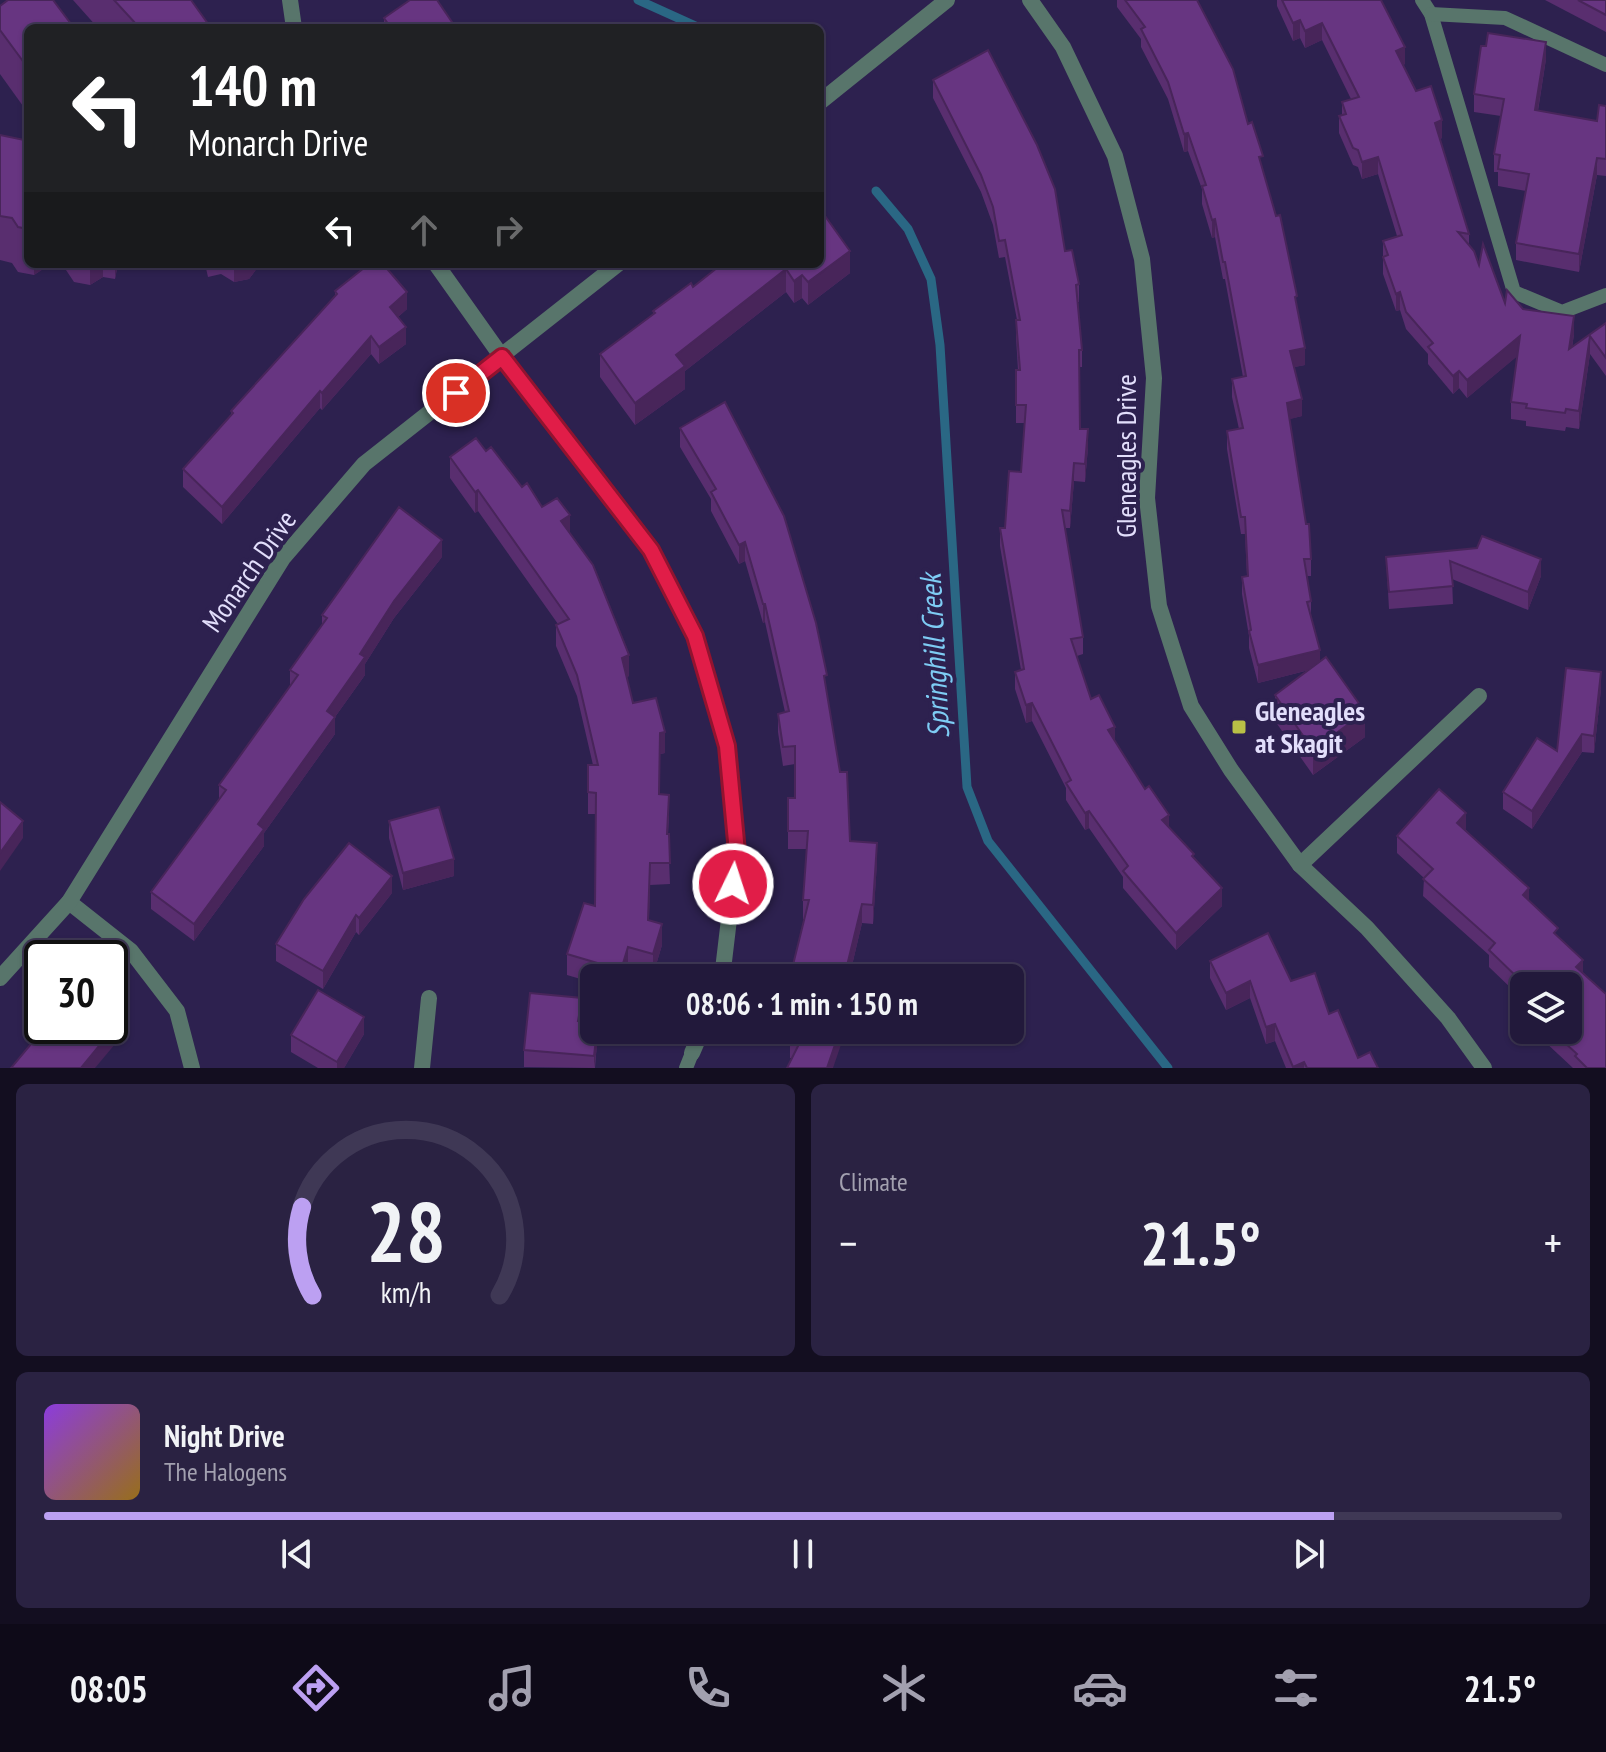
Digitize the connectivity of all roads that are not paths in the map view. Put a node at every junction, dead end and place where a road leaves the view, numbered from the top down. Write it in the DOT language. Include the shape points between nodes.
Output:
graph roads {
  1 [pos="290,0"];
  2 [pos="947,0"];
  3 [pos="1030,0"];
  4 [pos="1422,0"];
  5 [pos="1431,14"];
  6 [pos="294,24"];
  7 [pos="1606,65"];
  8 [pos="824,99"];
  9 [pos="439,268"];
  10 [pos="613,268"];
  11 [pos="1606,295"];
  12 [pos="502,357"];
  13 [pos="1479,696"];
  14 [pos="1300,865"];
  15 [pos="69,902"];
  16 [pos="724,964"];
  17 [pos="0,978"];
  18 [pos="429,998"];
  19 [pos="192,1068"];
  20 [pos="422,1068"];
  21 [pos="1484,1068"];
  1 -- 6 [label="street"];
  2 -- 8 [label="street"];
  3 -- 14 [label="street, Gleneagles Drive" via="1063,47 1115,156 1142,259 1154,378 1147,498 1159,606 1191,706"];
  4 -- 5 [label="lane"];
  5 -- 7 [label="lane" via="1505,18"];
  5 -- 11 [label="lane" via="1514,292 1562,312"];
  9 -- 12 [label="street"];
  10 -- 12 [label="street, Monarch Drive"];
  12 -- 15 [label="street, Monarch Drive" via="364,464 283,558"];
  12 -- 16 [label="street" via="651,550 695,636 727,746 737,852"];
  13 -- 14 [label="street"];
  14 -- 21 [label="street, Gleneagles Drive" via="1367,928 1448,1018"];
  15 -- 17 [label="street, Monarch Drive"];
  15 -- 19 [label="street" via="131,951 177,1011"];
  18 -- 20 [label="street"];
}
